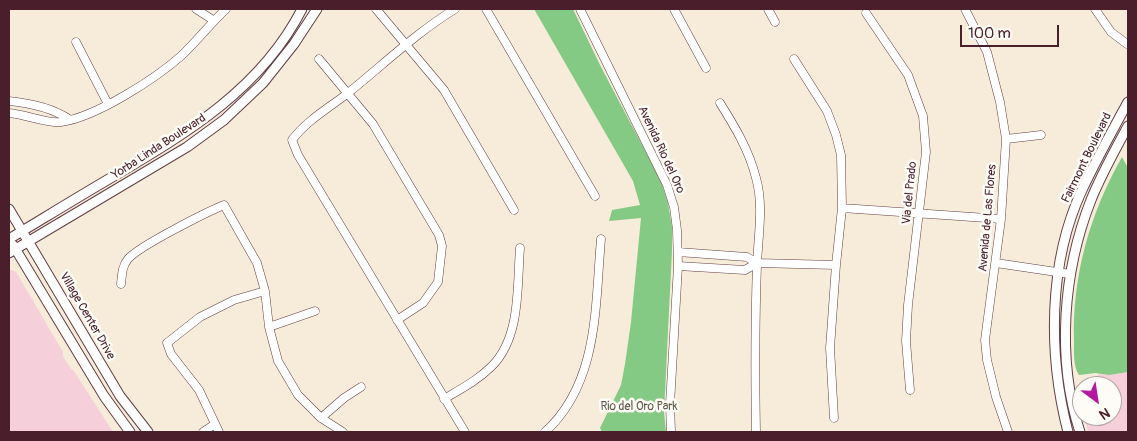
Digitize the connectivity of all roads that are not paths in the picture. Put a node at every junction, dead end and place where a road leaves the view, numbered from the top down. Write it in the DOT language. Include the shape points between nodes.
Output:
graph roads {
  1 [pos="196,9"];
  2 [pos="215,9"];
  3 [pos="226,9"];
  4 [pos="302,9"];
  5 [pos="317,9"];
  6 [pos="376,9"];
  7 [pos="455,9"];
  8 [pos="486,9"];
  9 [pos="580,9"];
  10 [pos="674,9"];
  11 [pos="768,9"];
  12 [pos="965,9"];
  13 [pos="1095,9"];
  14 [pos="866,13"];
  15 [pos="213,20"];
  16 [pos="775,22"];
  17 [pos="76,42"];
  18 [pos="406,44"];
  19 [pos="1127,44"];
  20 [pos="319,59"];
  21 [pos="794,59"];
  22 [pos="706,68"];
  23 [pos="348,93"];
  24 [pos="9,101"];
  25 [pos="1128,102"];
  26 [pos="720,103"];
  27 [pos="108,104"];
  28 [pos="9,113"];
  29 [pos="69,120"];
  30 [pos="1128,126"];
  31 [pos="1041,135"];
  32 [pos="1006,139"];
  33 [pos="595,196"];
  34 [pos="842,208"];
  35 [pos="9,209"];
  36 [pos="514,210"];
  37 [pos="919,213"];
  38 [pos="1001,219"];
  39 [pos="22,231"];
  40 [pos="9,239"];
  41 [pos="601,239"];
  42 [pos="28,241"];
  43 [pos="520,248"];
  44 [pos="12,251"];
  45 [pos="678,252"];
  46 [pos="757,263"];
  47 [pos="996,263"];
  48 [pos="836,265"];
  49 [pos="678,266"];
  50 [pos="1059,273"];
  51 [pos="1070,274"];
  52 [pos="121,284"];
  53 [pos="265,291"];
  54 [pos="315,311"];
  55 [pos="397,320"];
  56 [pos="269,327"];
  57 [pos="1069,382"];
  58 [pos="1058,384"];
  59 [pos="361,387"];
  60 [pos="910,390"];
  61 [pos="444,399"];
  62 [pos="321,418"];
  63 [pos="834,418"];
  64 [pos="217,428"];
  65 [pos="130,432"];
  66 [pos="148,432"];
  67 [pos="203,432"];
  68 [pos="343,432"];
  69 [pos="465,432"];
  70 [pos="545,432"];
  71 [pos="671,432"];
  72 [pos="756,432"];
  73 [pos="1008,432"];
  74 [pos="1068,432"];
  75 [pos="1080,432"];
  1 -- 15 [label="street"];
  2 -- 15 [label="street"];
  3 -- 15 [label="street"];
  4 -- 39 [label="main road, Yorba Linda Boulevard" via="276,49 249,81 205,120"];
  5 -- 42 [label="main road, Yorba Linda Boulevard" via="263,83 224,120 187,147"];
  6 -- 18 [label="street"];
  7 -- 18 [label="street"];
  8 -- 33 [label="street"];
  9 -- 45 [label="street, Avenida Rio del Oro" via="667,185 674,207"];
  10 -- 22 [label="street"];
  11 -- 16 [label="street"];
  12 -- 32 [label="street, Avenida de Las Flores" via="987,52"];
  13 -- 19 [label="street" via="1111,32"];
  14 -- 37 [label="street, Via del Prado" via="908,75 923,116 926,152"];
  15 -- 27 [label="street" via="168,66"];
  17 -- 27 [label="street"];
  18 -- 23 [label="street"];
  18 -- 36 [label="street" via="444,90"];
  20 -- 23 [label="street"];
  21 -- 34 [label="street" via="827,111 836,135 841,155"];
  23 -- 55 [label="street" via="372,124 439,235 442,246 438,282 423,302"];
  23 -- 55 [label="street" via="300,130 292,140"];
  24 -- 29 [label="street" via="57,113"];
  25 -- 50 [label="main road, Fairmont Boulevard" via="1082,191 1067,233"];
  26 -- 46 [label="street" via="747,150 757,180 760,217"];
  27 -- 29 [label="street"];
  28 -- 29 [label="street" via="55,122"];
  30 -- 51 [label="main road, Fairmont Boulevard" via="1092,198"];
  31 -- 32 [label="street"];
  32 -- 38 [label="street, Avenida de Las Flores"];
  34 -- 37 [label="street"];
  34 -- 48 [label="street"];
  35 -- 39 [label="main road, Village Center Drive"];
  37 -- 38 [label="street"];
  37 -- 60 [label="street, Via del Prado" via="907,314"];
  38 -- 47 [label="street, Avenida de Las Flores"];
  39 -- 40 [label="main road, Yorba Linda Boulevard"];
  39 -- 42 [label="main road, Village Center Drive"];
  40 -- 44 [label="main road"];
  41 -- 70 [label="street" via="592,342 584,372 575,395"];
  42 -- 44 [label="main road, Yorba Linda Boulevard"];
  42 -- 66 [label="main road, Village Center Drive" via="115,388"];
  43 -- 61 [label="street" via="515,313 506,345 494,365"];
  44 -- 65 [label="main road"];
  45 -- 46 [label="street" via="748,257"];
  45 -- 49 [label="street, Avenida Rio del Oro"];
  46 -- 48 [label="street"];
  46 -- 49 [label="street" via="745,270"];
  46 -- 72 [label="street"];
  47 -- 50 [label="street"];
  47 -- 73 [label="street, Avenida de Las Flores" via="985,340 996,397"];
  48 -- 63 [label="street" via="830,348"];
  49 -- 71 [label="street, Avenida Rio del Oro"];
  50 -- 51 [label="street"];
  50 -- 58 [label="main road, Fairmont Boulevard" via="1054,310"];
  51 -- 57 [label="main road, Fairmont Boulevard" via="1066,353"];
  52 -- 53 [label="street" via="122,270 129,258 152,242 224,205 257,263"];
  53 -- 56 [label="street"];
  53 -- 64 [label="street" via="234,300 200,317 167,343 171,354 199,390"];
  54 -- 56 [label="street"];
  55 -- 61 [label="street"];
  56 -- 62 [label="street" via="278,360 298,395"];
  57 -- 58 [label="main road"];
  57 -- 75 [label="main road, Fairmont Boulevard"];
  58 -- 74 [label="main road, Fairmont Boulevard"];
  59 -- 62 [label="street"];
  61 -- 69 [label="street"];
  62 -- 68 [label="street"];
  64 -- 67 [label="street"];
}
